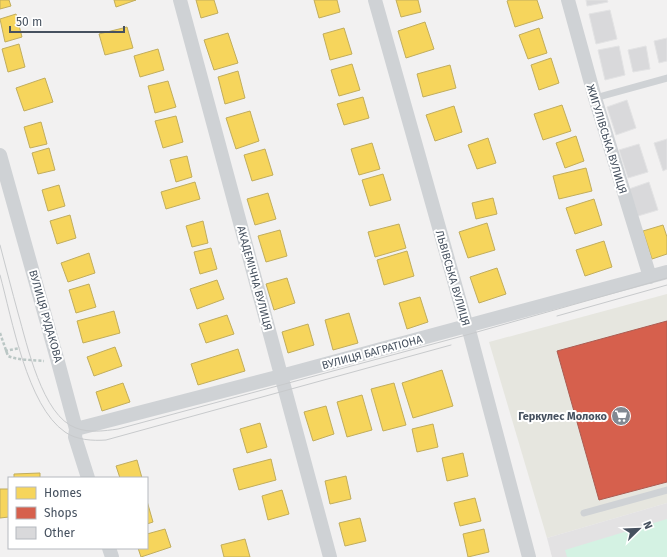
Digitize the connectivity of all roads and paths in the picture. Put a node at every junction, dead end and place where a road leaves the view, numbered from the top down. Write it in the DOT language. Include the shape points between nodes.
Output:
graph roads {
  1 [pos="180,0"];
  2 [pos="375,0"];
  3 [pos="568,0"];
  4 [pos="667,78"];
  5 [pos="595,98"];
  6 [pos="0,155"];
  7 [pos="667,272"];
  8 [pos="650,277"];
  9 [pos="466,327"];
  10 [pos="0,333"];
  11 [pos="20,348"];
  12 [pos="5,351"];
  13 [pos="58,362"];
  14 [pos="281,376"];
  15 [pos="76,429"];
  16 [pos="88,477"];
  17 [pos="667,490"];
  18 [pos="584,512"];
  19 [pos="330,557"];
  20 [pos="529,557"];
  1 -- 14 [label="street, АКАДЕМІЧНА ВУЛИЦЯ"];
  2 -- 9 [label="street, ЛЬВІВСЬКА ВУЛИЦЯ"];
  3 -- 5 [label="street, ЖИГУЛІВСЬКА ВУЛИЦЯ"];
  4 -- 5 [label="lane"];
  5 -- 8 [label="street, ЖИГУЛІВСЬКА ВУЛИЦЯ"];
  6 -- 13 [label="street, ВУЛИЦЯ РУДАКОВА"];
  7 -- 8 [label="street, ВУЛИЦЯ БАГРАТІОНА"];
  8 -- 9 [label="street, ВУЛИЦЯ БАГРАТІОНА"];
  9 -- 14 [label="street, ВУЛИЦЯ БАГРАТІОНА"];
  9 -- 20 [label="street, ЛЬВІВСЬКА ВУЛИЦЯ" via="470,334"];
  10 -- 12 [label="path"];
  11 -- 12 [label="path"];
  12 -- 13 [label="path" via="8,356 15,359"];
  13 -- 15 [label="street, ВУЛИЦЯ РУДАКОВА"];
  14 -- 15 [label="street, ВУЛИЦЯ БАГРАТІОНА"];
  14 -- 19 [label="street, АКАДЕМІЧНА ВУЛИЦЯ"];
  15 -- 16 [label="street, ВУЛИЦЯ РУДАКОВА" via="75,437"];
  17 -- 18 [label="lane"];
}
